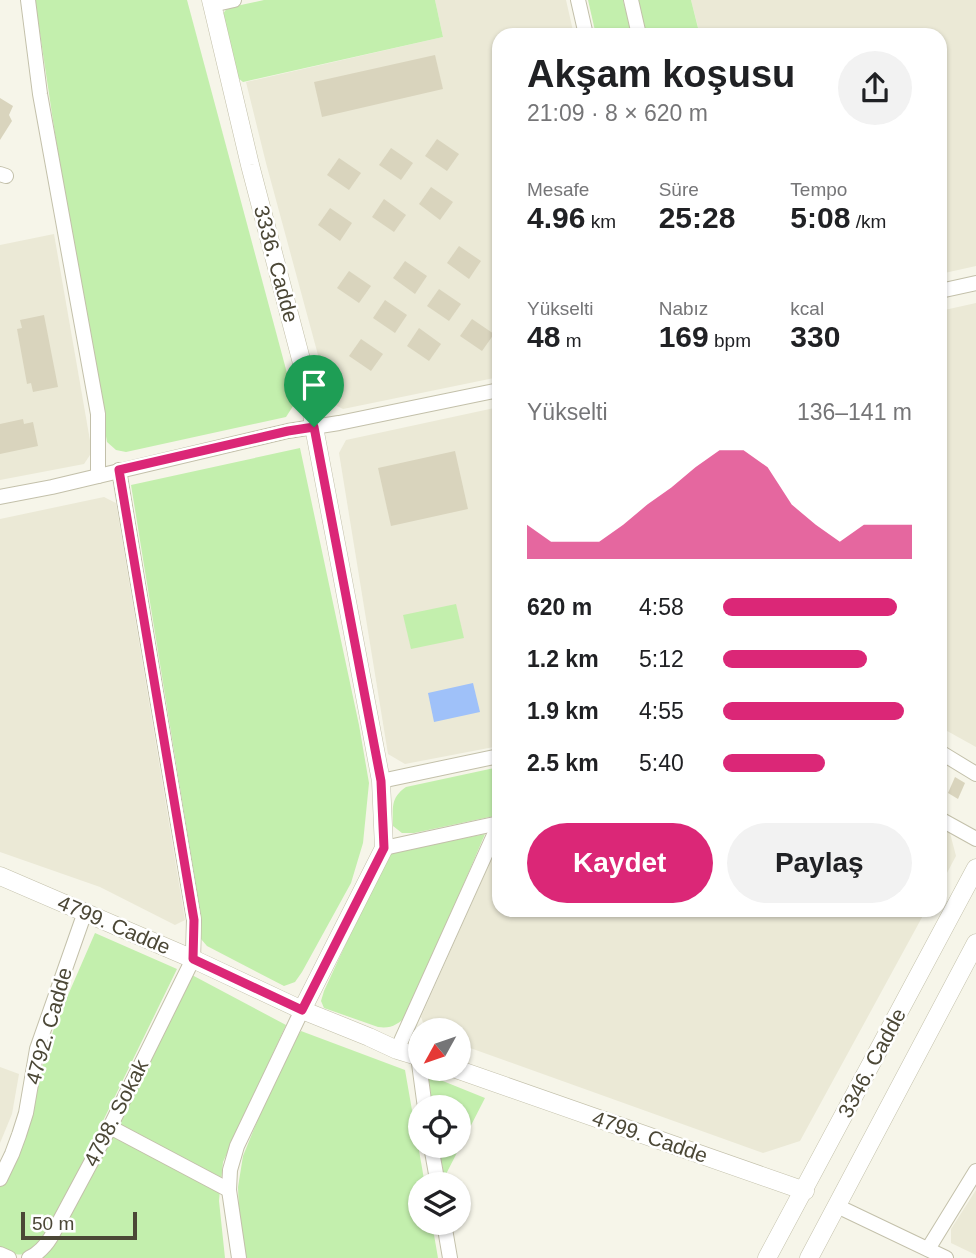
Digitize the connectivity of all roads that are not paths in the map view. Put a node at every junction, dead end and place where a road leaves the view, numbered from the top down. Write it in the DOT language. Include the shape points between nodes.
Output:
graph roads {
  1 [pos="28,0"];
  2 [pos="234,0"];
  3 [pos="578,0"];
  4 [pos="631,0"];
  5 [pos="211,3"];
  6 [pos="584,28"];
  7 [pos="637,28"];
  8 [pos="976,283"];
  9 [pos="947,289"];
  10 [pos="492,391"];
  11 [pos="314,427"];
  12 [pos="119,470"];
  13 [pos="98,476"];
  14 [pos="0,497"];
  15 [pos="947,756"];
  16 [pos="492,757"];
  17 [pos="976,774"];
  18 [pos="381,781"];
  19 [pos="947,823"];
  20 [pos="492,825"];
  21 [pos="492,839"];
  22 [pos="976,839"];
  23 [pos="384,848"];
  24 [pos="976,867"];
  25 [pos="0,876"];
  26 [pos="85,912"];
  27 [pos="976,943"];
  28 [pos="193,959"];
  29 [pos="302,1010"];
  30 [pos="397,1050"];
  31 [pos="408,1053"];
  32 [pos="471,1074"];
  33 [pos="110,1127"];
  34 [pos="976,1171"];
  35 [pos="0,1178"];
  36 [pos="229,1190"];
  37 [pos="805,1191"];
  38 [pos="837,1206"];
  39 [pos="446,1235"];
  40 [pos="928,1249"];
  41 [pos="0,1254"];
  42 [pos="9,1258"];
  43 [pos="29,1258"];
  44 [pos="239,1258"];
  45 [pos="450,1258"];
  46 [pos="767,1258"];
  47 [pos="809,1258"];
  48 [pos="946,1258"];
  1 -- 13 [label="street" via="40,94 98,414"];
  2 -- 5 [label="street"];
  3 -- 6 [label="street"];
  4 -- 7 [label="street"];
  5 -- 11 [label="street, 3336. Cadde" via="308,386"];
  8 -- 9 [label="street"];
  10 -- 11 [label="street"];
  11 -- 12 [label="street"];
  11 -- 18 [label="street, 3336. Cadde"];
  12 -- 13 [label="street"];
  12 -- 28 [label="street" via="194,920"];
  13 -- 14 [label="street"];
  15 -- 17 [label="street"];
  16 -- 18 [label="street"];
  18 -- 23 [label="street, 3336. Cadde"];
  19 -- 22 [label="street"];
  20 -- 23 [label="street"];
  21 -- 30 [label="street"];
  23 -- 29 [label="street, 3336. Cadde"];
  24 -- 37 [label="street, 3346. Cadde"];
  25 -- 26 [label="street, 4799. Cadde"];
  26 -- 28 [label="street, 4799. Cadde"];
  26 -- 35 [label="street, 4792. Cadde" via="37,1049 19,1135"];
  27 -- 38 [label="street, 3346. Cadde"];
  28 -- 29 [label="street, 4799. Cadde"];
  28 -- 33 [label="street, 4798. Sokak"];
  29 -- 30 [label="street, 4799. Cadde"];
  29 -- 36 [label="street" via="237,1146"];
  30 -- 31 [label="street, 4799. Cadde"];
  32 -- 37 [label="street, 4799. Cadde"];
  33 -- 36 [label="street"];
  33 -- 43 [label="street, 4798. Sokak" via="51,1237"];
  34 -- 40 [label="street"];
  36 -- 44 [label="street"];
  37 -- 46 [label="street, 3346. Cadde"];
  38 -- 40 [label="street"];
  38 -- 47 [label="street, 3346. Cadde"];
  39 -- 45 [label="street"];
  40 -- 48 [label="street"];
  41 -- 42 [label="street"];
}
